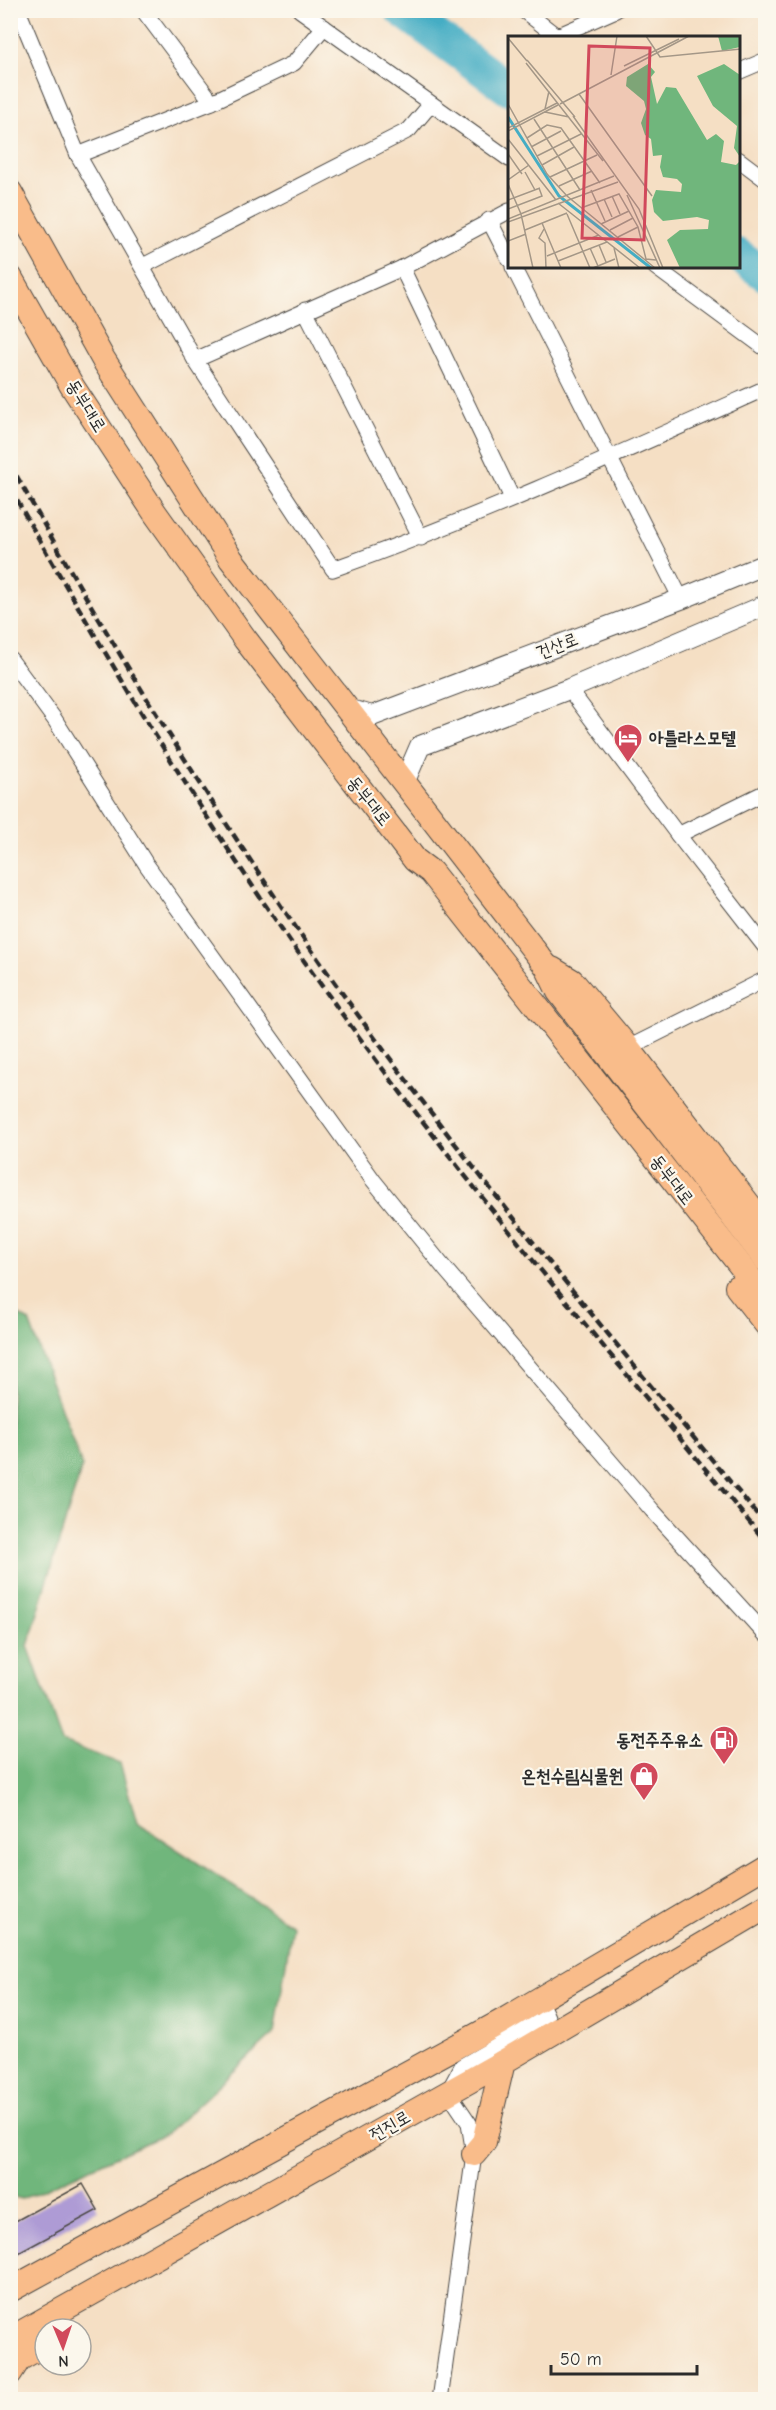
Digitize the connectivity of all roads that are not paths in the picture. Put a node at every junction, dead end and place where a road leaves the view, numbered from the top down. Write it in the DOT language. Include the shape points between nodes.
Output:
graph roads {
  1 [pos="18,10"];
  2 [pos="143,10"];
  3 [pos="300,10"];
  4 [pos="524,10"];
  5 [pos="616,10"];
  6 [pos="324,27"];
  7 [pos="557,36"];
  8 [pos="560,36"];
  9 [pos="761,62"];
  10 [pos="740,71"];
  11 [pos="212,102"];
  12 [pos="431,104"];
  13 [pos="78,155"];
  14 [pos="508,158"];
  15 [pos="740,161"];
  16 [pos="765,180"];
  17 [pos="10,192"];
  18 [pos="508,211"];
  19 [pos="489,220"];
  20 [pos="508,257"];
  21 [pos="143,266"];
  22 [pos="402,268"];
  23 [pos="514,268"];
  24 [pos="656,268"];
  25 [pos="10,277"];
  26 [pos="305,310"];
  27 [pos="765,349"];
  28 [pos="195,360"];
  29 [pos="765,388"];
  30 [pos="611,458"];
  31 [pos="512,498"];
  32 [pos="421,538"];
  33 [pos="765,564"];
  34 [pos="681,599"];
  35 [pos="765,605"];
  36 [pos="10,659"];
  37 [pos="569,688"];
  38 [pos="347,709"];
  39 [pos="405,783"];
  40 [pos="765,792"];
  41 [pos="678,835"];
  42 [pos="415,860"];
  43 [pos="765,948"];
  44 [pos="548,967"];
  45 [pos="765,979"];
  46 [pos="628,1048"];
  47 [pos="765,1227"];
  48 [pos="765,1260"];
  49 [pos="765,1298"];
  50 [pos="765,1324"];
  51 [pos="765,1635"];
  52 [pos="765,1865"];
  53 [pos="765,1907"];
  54 [pos="539,2000"];
  55 [pos="503,2062"];
  56 [pos="448,2092"];
  57 [pos="474,2154"];
  58 [pos="10,2290"];
  59 [pos="73,2317"];
  60 [pos="33,2336"];
  61 [pos="10,2339"];
  62 [pos="33,2345"];
  63 [pos="10,2373"];
  64 [pos="440,2400"];
  1 -- 13 [label="street"];
  2 -- 11 [label="street"];
  3 -- 6 [label="street"];
  4 -- 7 [label="street"];
  5 -- 8 [label="street"];
  6 -- 11 [label="street" via="294,63"];
  6 -- 12 [label="street"];
  9 -- 10 [label="street"];
  11 -- 13 [label="street"];
  12 -- 14 [label="street"];
  12 -- 21 [label="street" via="409,130"];
  13 -- 21 [label="street"];
  15 -- 16 [label="street"];
  17 -- 38 [label="main road, 동부대로" via="103,359 231,559"];
  18 -- 19 [label="street"];
  19 -- 20 [label="street"];
  19 -- 22 [label="street"];
  21 -- 28 [label="street"];
  22 -- 26 [label="street"];
  22 -- 31 [label="street"];
  23 -- 30 [label="street"];
  24 -- 27 [label="street"];
  25 -- 42 [label="main road, 동부대로" via="72,386 155,513 245,639"];
  26 -- 28 [label="street"];
  26 -- 32 [label="street"];
  28 -- 32 [label="street" via="333,569"];
  29 -- 30 [label="street"];
  30 -- 31 [label="street"];
  30 -- 34 [label="street"];
  31 -- 32 [label="street"];
  33 -- 34 [label="street, 건산로"];
  34 -- 38 [label="street, 건산로" via="372,717"];
  35 -- 37 [label="street"];
  36 -- 51 [label="street" via="55,720 146,864 373,1180 637,1492"];
  37 -- 39 [label="street" via="420,746"];
  37 -- 41 [label="street"];
  38 -- 39 [label="main road, 동부대로"];
  39 -- 44 [label="main road, 동부대로"];
  40 -- 41 [label="street"];
  41 -- 43 [label="street"];
  42 -- 49 [label="main road, 동부대로" via="431,872"];
  42 -- 50 [label="main road" via="422,883"];
  44 -- 46 [label="main road, 동부대로" via="572,981"];
  44 -- 48 [label="main road, 동부대로" via="559,992"];
  45 -- 46 [label="street"];
  46 -- 47 [label="main road, 동부대로"];
  52 -- 54 [label="main road, 전진로"];
  53 -- 55 [label="main road, 전진로"];
  54 -- 56 [label="street" via="547,2017 462,2066"];
  54 -- 58 [label="main road, 전진로"];
  55 -- 56 [label="main road, 전진로"];
  55 -- 57 [label="main road" via="484,2142"];
  56 -- 57 [label="street" via="470,2123"];
  56 -- 59 [label="main road, 전진로"];
  57 -- 64 [label="street"];
  60 -- 61 [label="main road, 전진로"];
  62 -- 63 [label="main road"];
}
